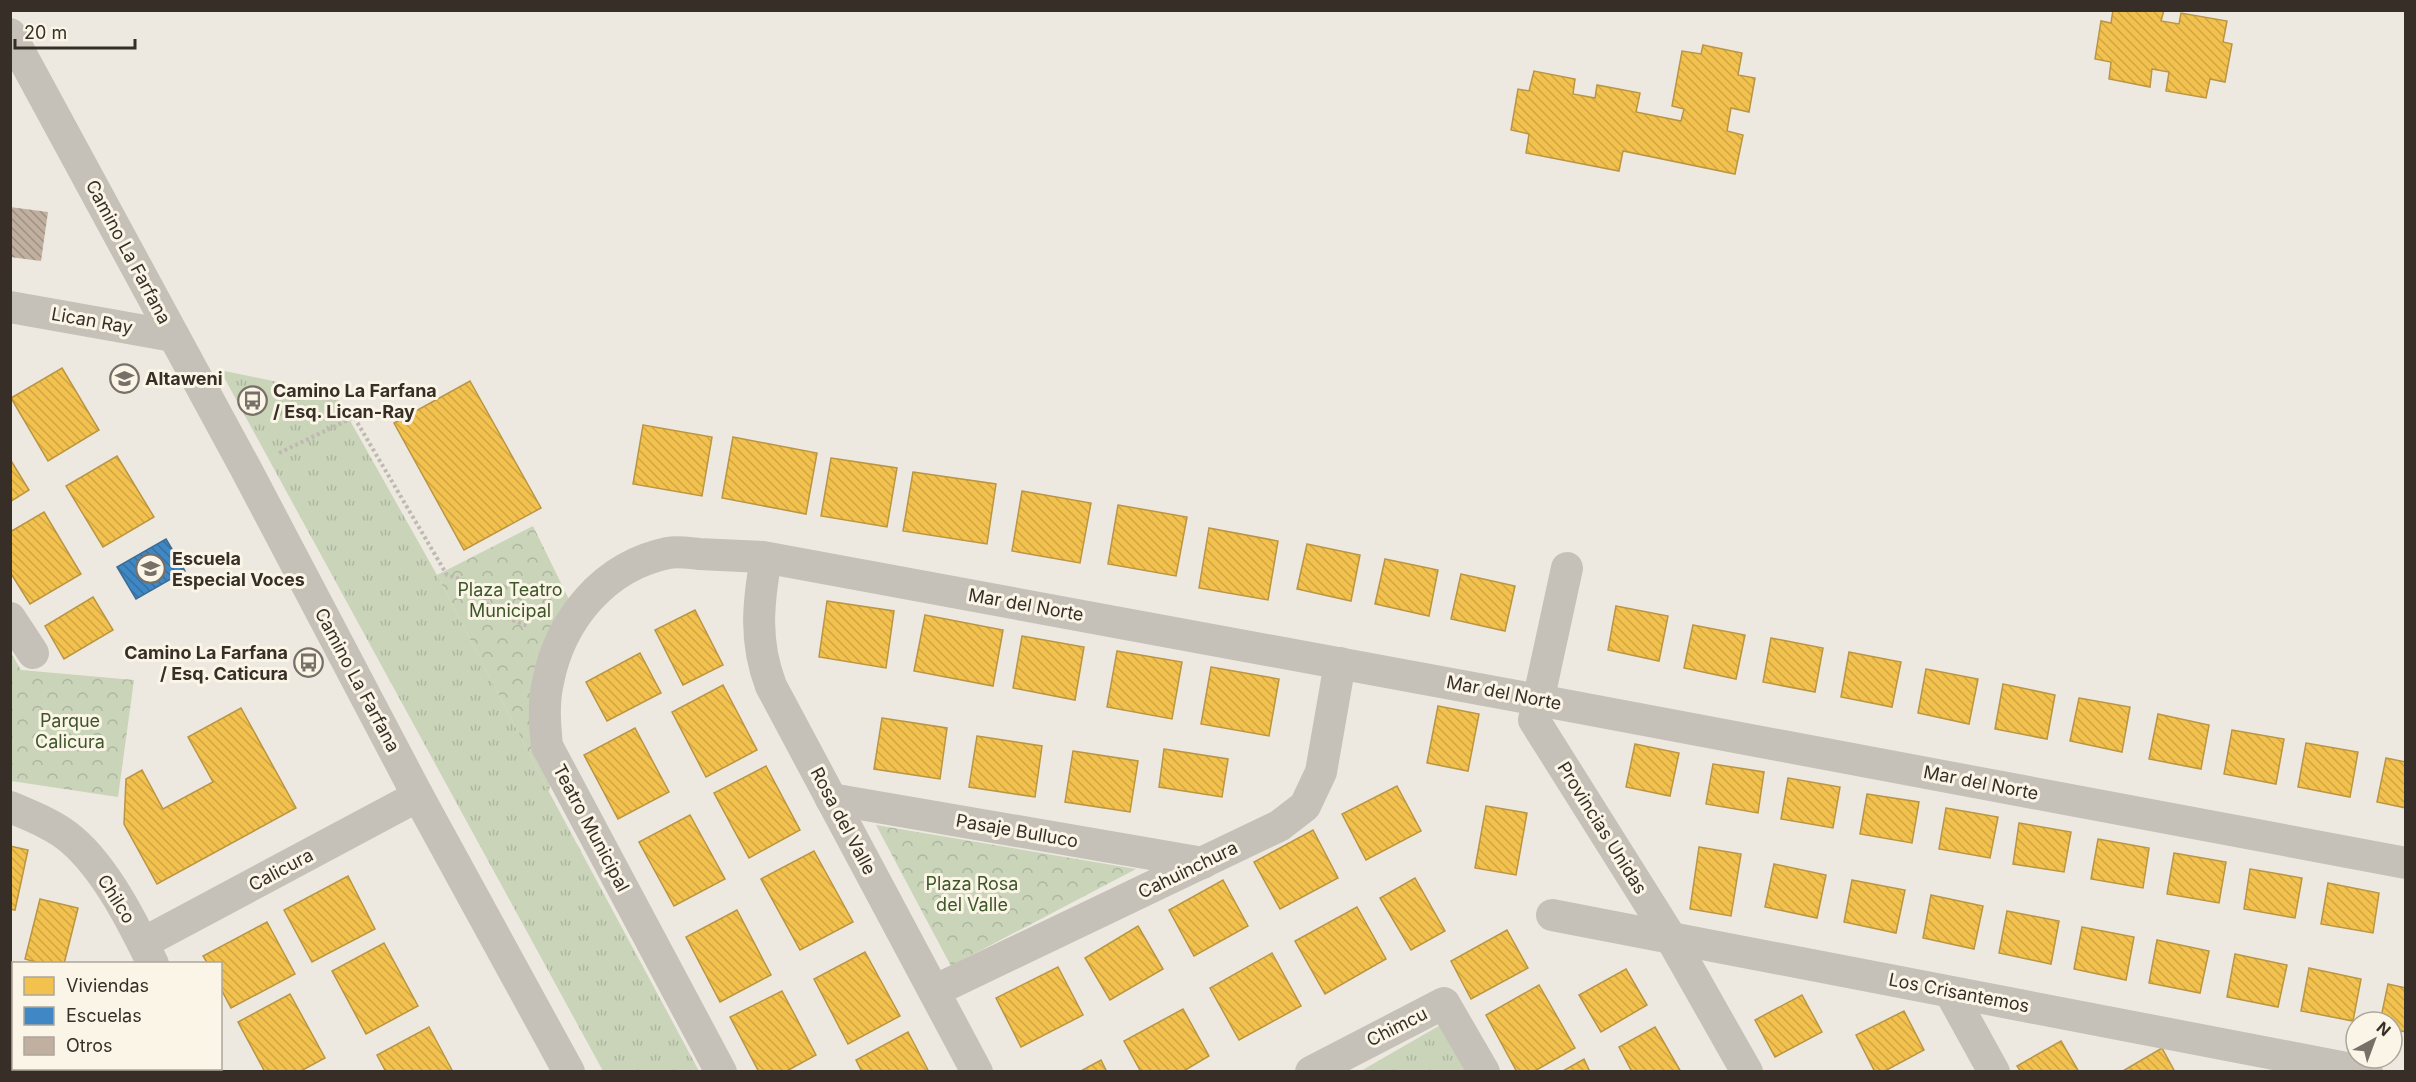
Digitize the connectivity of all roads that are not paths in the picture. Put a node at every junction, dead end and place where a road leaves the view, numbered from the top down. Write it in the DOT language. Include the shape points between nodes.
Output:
graph roads {
  1 [pos="10,34"];
  2 [pos="10,307"];
  3 [pos="173,336"];
  4 [pos="766,558"];
  5 [pos="1567,568"];
  6 [pos="605,581"];
  7 [pos="10,618"];
  8 [pos="33,653"];
  9 [pos="1340,663"];
  10 [pos="1538,699"];
  11 [pos="418,796"];
  12 [pos="831,799"];
  13 [pos="10,807"];
  14 [pos="1203,862"];
  15 [pos="2406,863"];
  16 [pos="1552,915"];
  17 [pos="1671,938"];
  18 [pos="148,953"];
  19 [pos="934,991"];
  20 [pos="1950,992"];
  21 [pos="2212,1042"];
  22 [pos="569,1071"];
  23 [pos="721,1071"];
  24 [pos="977,1071"];
  25 [pos="1311,1071"];
  26 [pos="1484,1071"];
  27 [pos="1747,1071"];
  28 [pos="1994,1071"];
  29 [pos="2228,1071"];
  30 [pos="2367,1071"];
  1 -- 3 [label="street, Camino La Farfana"];
  2 -- 3 [label="street, Lican Ray"];
  3 -- 11 [label="street, Camino La Farfana"];
  4 -- 6 [label="street, Mar del Norte" via="669,552 632,563"];
  4 -- 9 [label="street, Mar del Norte"];
  4 -- 12 [label="street, Rosa del Valle" via="758,625 764,667"];
  5 -- 10 [label="street, Provincias Unidas"];
  6 -- 23 [label="street, Teatro Municipal" via="562,638 548,683 544,715 547,746"];
  7 -- 8 [label="street"];
  9 -- 10 [label="street, Mar del Norte"];
  9 -- 14 [label="street, Cahuinchura" via="1322,772 1305,806 1279,826"];
  10 -- 15 [label="street, Mar del Norte"];
  10 -- 17 [label="street, Provincias Unidas" via="1534,720"];
  11 -- 18 [label="street, Calicura"];
  11 -- 22 [label="street, Camino La Farfana"];
  12 -- 14 [label="street, Pasaje Bulluco"];
  12 -- 19 [label="street, Rosa del Valle"];
  13 -- 18 [label="street, Chilco" via="72,839 110,887"];
  14 -- 19 [label="street, Cahuinchura"];
  16 -- 17 [label="street, Los Crisantemos"];
  17 -- 20 [label="street, Los Crisantemos"];
  17 -- 27 [label="street, Provincias Unidas"];
  19 -- 24 [label="street, Rosa del Valle"];
  20 -- 21 [label="street, Los Crisantemos"];
  20 -- 28 [label="street"];
  21 -- 29 [label="street"];
  21 -- 30 [label="street, Los Crisantemos"];
  25 -- 26 [label="street, Chimcu" via="1444,1003"];
}
